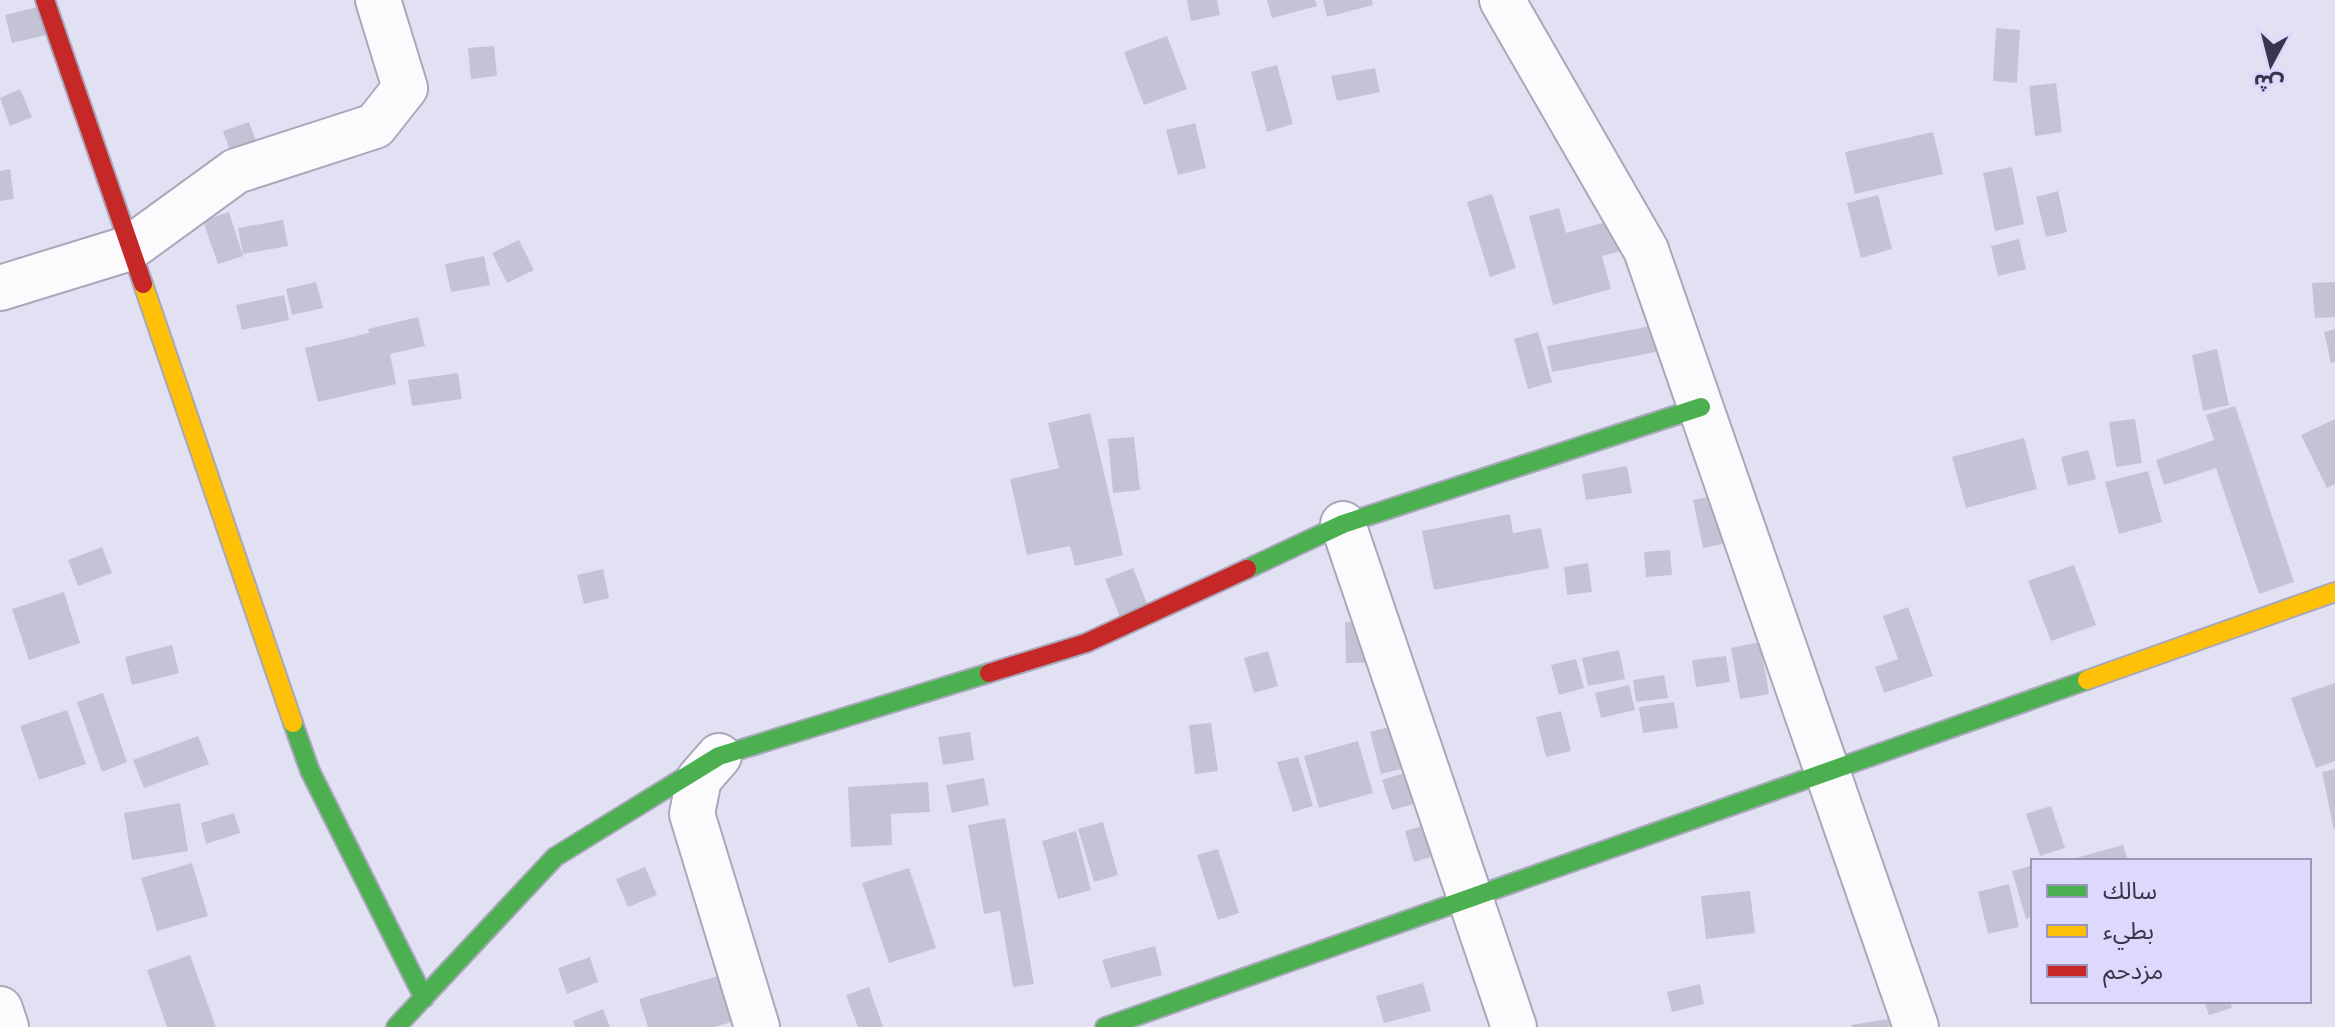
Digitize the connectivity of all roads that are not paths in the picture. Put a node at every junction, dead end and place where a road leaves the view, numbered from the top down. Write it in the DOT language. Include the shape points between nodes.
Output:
graph roads {
  1 [pos="45,0"];
  2 [pos="378,0"];
  3 [pos="1502,0"];
  4 [pos="130,248"];
  5 [pos="0,288"];
  6 [pos="1701,407"];
  7 [pos="1343,524"];
  8 [pos="2335,592"];
  9 [pos="719,756"];
  10 [pos="1828,772"];
  11 [pos="1470,898"];
  12 [pos="424,998"];
  13 [pos="0,1009"];
  14 [pos="6,1027"];
  15 [pos="396,1027"];
  16 [pos="757,1027"];
  17 [pos="1105,1027"];
  18 [pos="1514,1027"];
  19 [pos="1916,1027"];
  1 -- 4 [label="street"];
  2 -- 4 [label="street" via="405,88 375,126 236,171"];
  3 -- 6 [label="street" via="1646,250"];
  4 -- 5 [label="street"];
  4 -- 12 [label="street" via="310,771"];
  6 -- 7 [label="street"];
  6 -- 10 [label="street"];
  7 -- 9 [label="street" via="1086,643"];
  7 -- 11 [label="street"];
  8 -- 10 [label="street"];
  9 -- 12 [label="street" via="555,857"];
  9 -- 16 [label="street" via="699,779 692,814"];
  10 -- 11 [label="street"];
  10 -- 19 [label="street"];
  11 -- 17 [label="street"];
  11 -- 18 [label="street"];
  12 -- 15 [label="street"];
  13 -- 14 [label="street"];
}
